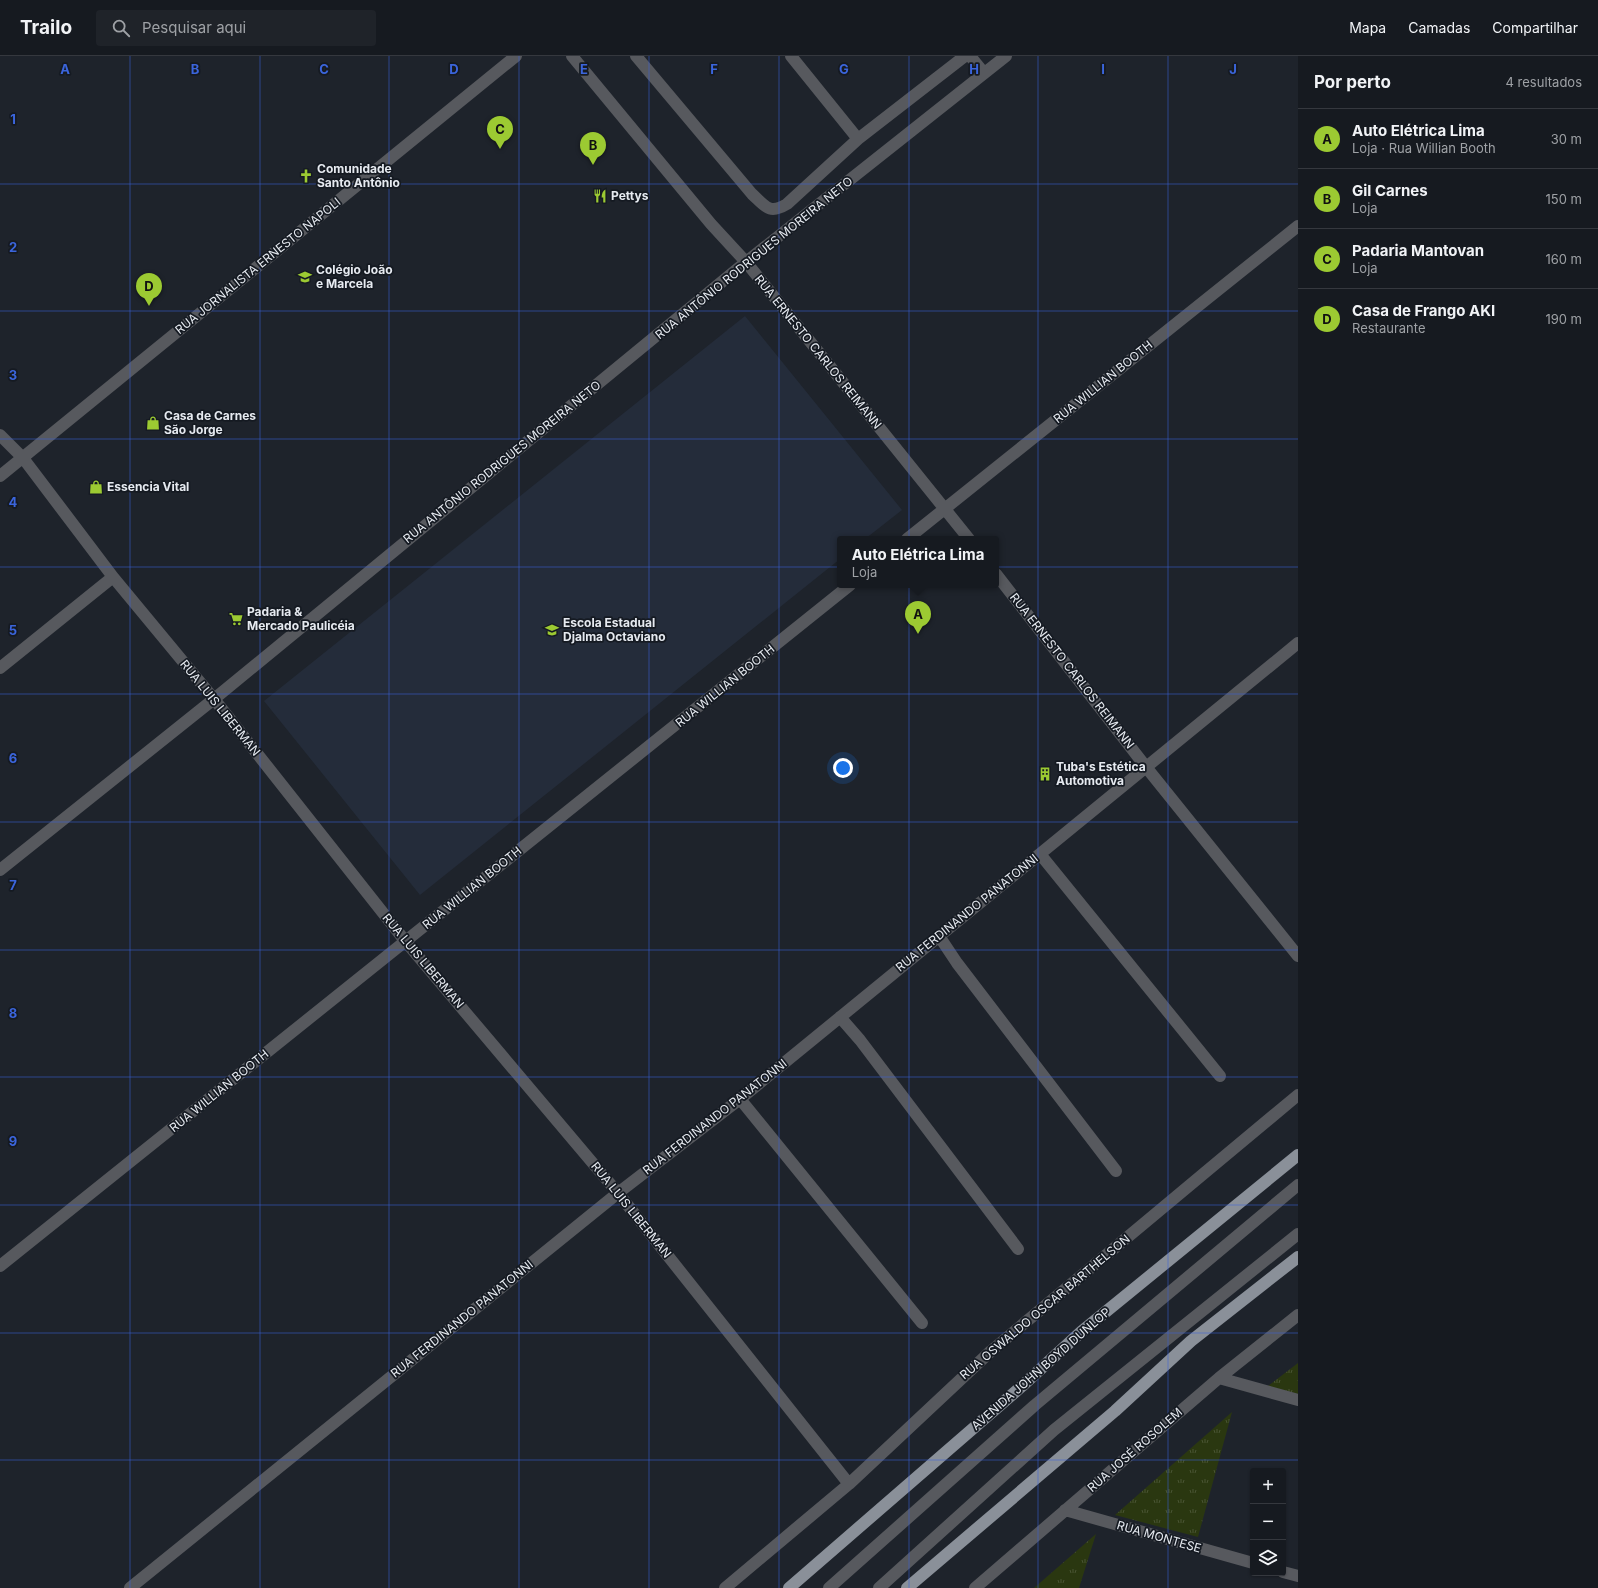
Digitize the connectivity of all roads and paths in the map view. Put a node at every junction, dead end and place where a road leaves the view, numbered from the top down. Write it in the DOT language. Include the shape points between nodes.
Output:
graph roads {
  1 [pos="516,56"];
  2 [pos="572,56"];
  3 [pos="636,56"];
  4 [pos="791,56"];
  5 [pos="965,56"];
  6 [pos="970,56"];
  7 [pos="1006,56"];
  8 [pos="984,73"];
  9 [pos="858,139"];
  10 [pos="1298,226"];
  11 [pos="746,262"];
  12 [pos="0,435"];
  13 [pos="23,458"];
  14 [pos="0,476"];
  15 [pos="945,508"];
  16 [pos="911,536"];
  17 [pos="967,536"];
  18 [pos="113,578"];
  19 [pos="999,578"];
  20 [pos="846,588"];
  21 [pos="1298,643"];
  22 [pos="0,668"];
  23 [pos="214,699"];
  24 [pos="1146,767"];
  25 [pos="1040,854"];
  26 [pos="0,870"];
  27 [pos="939,936"];
  28 [pos="406,942"];
  29 [pos="1298,956"];
  30 [pos="840,1018"];
  31 [pos="1220,1076"];
  32 [pos="1298,1095"];
  33 [pos="740,1099"];
  34 [pos="1298,1155"];
  35 [pos="1116,1171"];
  36 [pos="1298,1185"];
  37 [pos="618,1192"];
  38 [pos="1298,1234"];
  39 [pos="1018,1249"];
  40 [pos="1298,1257"];
  41 [pos="0,1266"];
  42 [pos="1298,1315"];
  43 [pos="922,1323"];
  44 [pos="1219,1378"];
  45 [pos="1298,1400"];
  46 [pos="849,1484"];
  47 [pos="1065,1510"];
  48 [pos="1250,1562"];
  49 [pos="1286,1573"];
  50 [pos="1298,1576"];
  51 [pos="789,1587"];
  52 [pos="130,1588"];
  53 [pos="725,1588"];
  54 [pos="829,1588"];
  55 [pos="879,1588"];
  56 [pos="907,1588"];
  57 [pos="975,1588"];
  1 -- 13 [label="street, RUA JORNALISTA ERNESTO NAPOLI"];
  2 -- 11 [label="street, RUA ERNESTO CARLOS REIMANN"];
  3 -- 9 [label="street" via="744,184 768,208 779,209 786,204"];
  4 -- 9 [label="street"];
  5 -- 9 [label="street"];
  6 -- 8 [label="street"];
  7 -- 8 [label="street, RUA ANTÔNIO RODRIGUES MOREIRA NETO"];
  8 -- 11 [label="street, RUA ANTÔNIO RODRIGUES MOREIRA NETO"];
  10 -- 15 [label="street, RUA WILLIAN BOOTH"];
  11 -- 15 [label="street, RUA ERNESTO CARLOS REIMANN"];
  11 -- 23 [label="street, RUA ANTÔNIO RODRIGUES MOREIRA NETO"];
  12 -- 13 [label="street, RUA LUIS LIBERMAN"];
  13 -- 14 [label="street, RUA JORNALISTA ERNESTO NAPOLI"];
  13 -- 18 [label="street, RUA LUIS LIBERMAN"];
  15 -- 16 [label="street, RUA WILLIAN BOOTH"];
  15 -- 17 [label="street, RUA ERNESTO CARLOS REIMANN"];
  18 -- 22 [label="street"];
  18 -- 23 [label="street, RUA LUIS LIBERMAN"];
  19 -- 24 [label="street, RUA ERNESTO CARLOS REIMANN"];
  20 -- 28 [label="street, RUA WILLIAN BOOTH"];
  21 -- 24 [label="street, RUA FERDINANDO PANATONNI"];
  23 -- 26 [label="street, RUA ANTÔNIO RODRIGUES MOREIRA NETO"];
  23 -- 28 [label="street, RUA LUIS LIBERMAN"];
  24 -- 25 [label="street, RUA FERDINANDO PANATONNI"];
  24 -- 29 [label="street, RUA ERNESTO CARLOS REIMANN"];
  25 -- 27 [label="street, RUA FERDINANDO PANATONNI"];
  25 -- 31 [label="street"];
  27 -- 30 [label="street, RUA FERDINANDO PANATONNI"];
  27 -- 35 [label="street"];
  28 -- 37 [label="street, RUA LUIS LIBERMAN"];
  28 -- 41 [label="street, RUA WILLIAN BOOTH"];
  30 -- 33 [label="street, RUA FERDINANDO PANATONNI"];
  30 -- 39 [label="street" via="860,1040"];
  32 -- 46 [label="street, RUA OSWALDO OSCAR BARTHELSON" via="990,1351"];
  33 -- 37 [label="street, RUA FERDINANDO PANATONNI"];
  33 -- 43 [label="street"];
  34 -- 51 [label="main road, AVENIDA JOHN BOYD DUNLOP" via="1081,1332"];
  36 -- 54 [label="street" via="1035,1406"];
  37 -- 46 [label="street, RUA LUIS LIBERMAN"];
  37 -- 52 [label="street, RUA FERDINANDO PANATONNI"];
  38 -- 55 [label="street" via="1054,1430"];
  40 -- 56 [label="main road" via="1191,1341 1115,1411"];
  42 -- 44 [label="street, RUA JOSÉ ROSOLEM"];
  44 -- 45 [label="street"];
  44 -- 47 [label="street, RUA JOSÉ ROSOLEM"];
  46 -- 53 [label="street, RUA OSWALDO OSCAR BARTHELSON"];
  47 -- 48 [label="street, RUA MONTESE"];
  47 -- 57 [label="street, RUA JOSÉ ROSOLEM"];
  49 -- 50 [label="street"];
}
